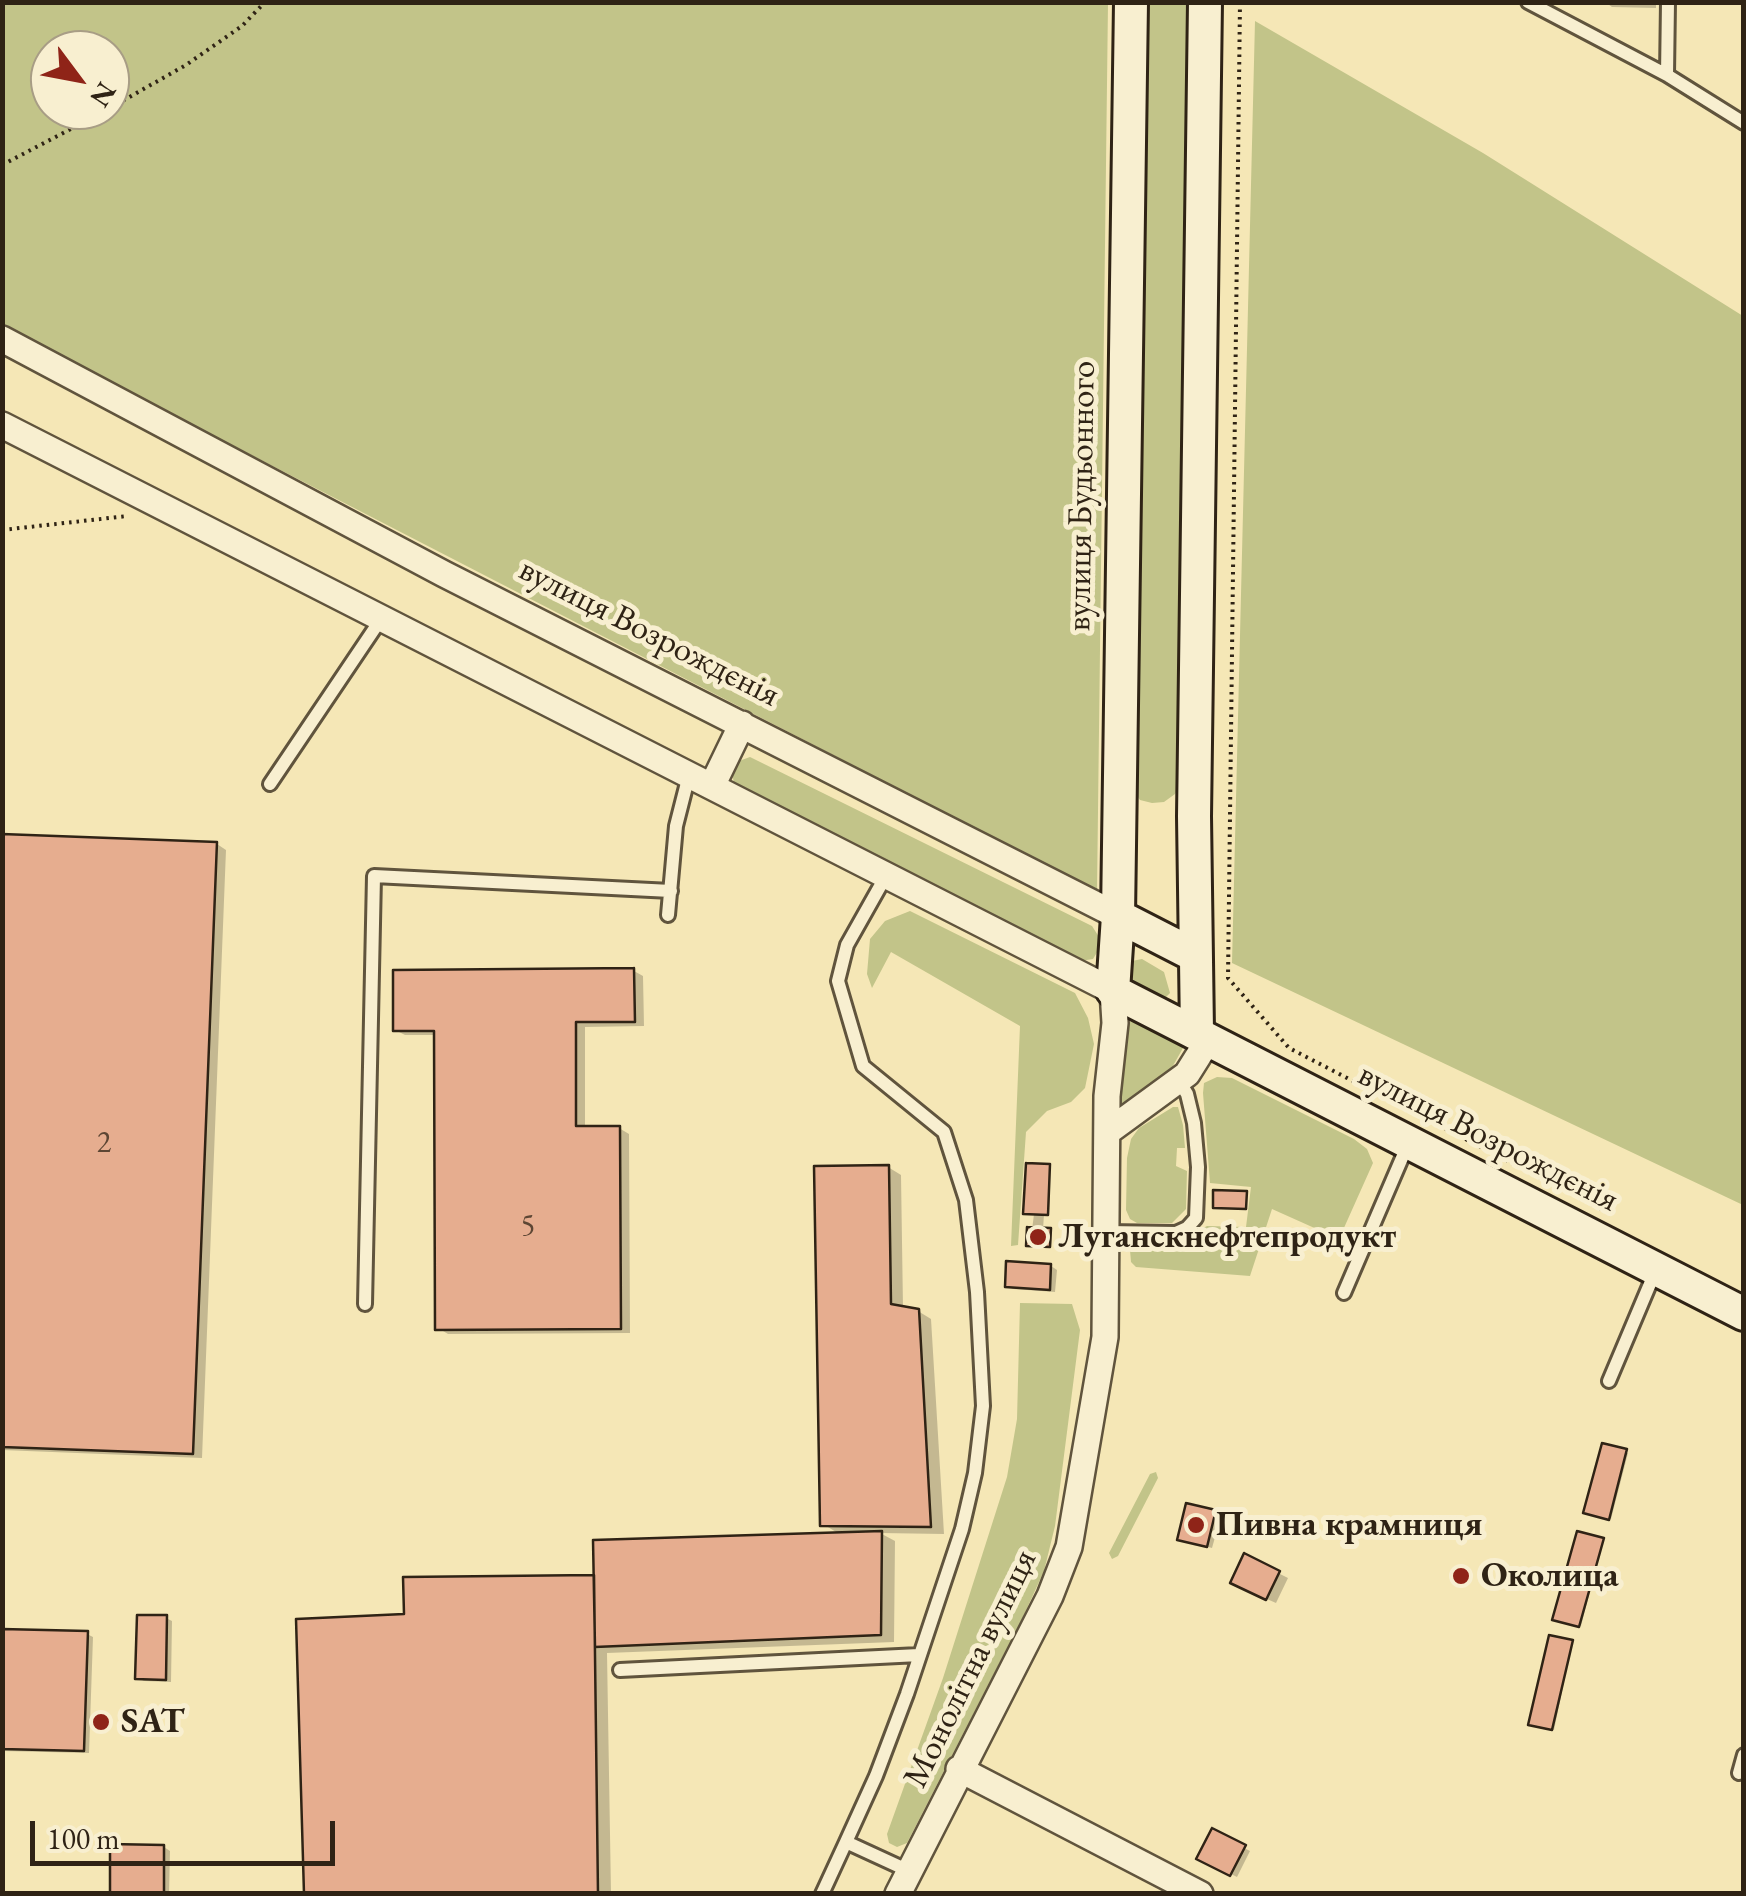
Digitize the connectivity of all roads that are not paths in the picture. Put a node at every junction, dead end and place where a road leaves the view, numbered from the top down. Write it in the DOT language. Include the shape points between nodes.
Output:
graph roads {
  1 [pos="1130,2"];
  2 [pos="1204,2"];
  3 [pos="1528,2"];
  4 [pos="1668,2"];
  5 [pos="1667,75"];
  6 [pos="1744,123"];
  7 [pos="2,339"];
  8 [pos="2,425"];
  9 [pos="381,620"];
  10 [pos="742,724"];
  11 [pos="701,778"];
  12 [pos="270,784"];
  13 [pos="887,874"];
  14 [pos="670,891"];
  15 [pos="668,915"];
  16 [pos="1118,916"];
  17 [pos="1194,954"];
  18 [pos="1113,991"];
  19 [pos="1203,1036"];
  20 [pos="1179,1081"];
  21 [pos="1109,1131"];
  22 [pos="1409,1142"];
  23 [pos="1106,1232"];
  24 [pos="1656,1269"];
  25 [pos="1344,1293"];
  26 [pos="365,1304"];
  27 [pos="1744,1314"];
  28 [pos="1608,1381"];
  29 [pos="918,1655"];
  30 [pos="620,1670"];
  31 [pos="1744,1754"];
  32 [pos="959,1770"];
  33 [pos="1739,1773"];
  34 [pos="846,1842"];
  35 [pos="904,1882"];
  36 [pos="822,1894"];
  37 [pos="1200,1894"];
  1 -- 16 [label="main road, вулиця Будьонного"];
  2 -- 17 [label="main road"];
  3 -- 5 [label="lane"];
  4 -- 5 [label="lane"];
  5 -- 6 [label="lane"];
  7 -- 10 [label="street, вулиця Возрождєнія"];
  8 -- 9 [label="street, вулиця Возрождєнія"];
  9 -- 11 [label="street, вулиця Возрождєнія"];
  9 -- 12 [label="lane"];
  10 -- 11 [label="street"];
  10 -- 16 [label="street, вулиця Возрождєнія"];
  11 -- 13 [label="street, вулиця Возрождєнія"];
  11 -- 14 [label="lane" via="676,826"];
  13 -- 18 [label="street, вулиця Возрождєнія"];
  13 -- 29 [label="lane" via="847,945 838,981 863,1066 944,1132 966,1200 983,1406 962,1529"];
  14 -- 15 [label="lane"];
  14 -- 26 [label="lane" via="374,876"];
  16 -- 17 [label="main road, вулиця Возрождєнія"];
  16 -- 18 [label="main road, вулиця Будьонного"];
  17 -- 19 [label="main road"];
  18 -- 19 [label="main road, вулиця Возрождєнія"];
  18 -- 21 [label="street, Монолітна вулиця"];
  19 -- 20 [label="street" via="1196,1063"];
  19 -- 22 [label="main road, вулиця Возрождєнія"];
  20 -- 21 [label="street"];
  20 -- 23 [label="lane" via="1194,1122 1196,1218 1176,1232"];
  21 -- 23 [label="street, Монолітна вулиця"];
  22 -- 24 [label="main road, вулиця Возрождєнія"];
  22 -- 25 [label="lane"];
  23 -- 32 [label="street, Монолітна вулиця" via="1105,1337 1069,1546"];
  24 -- 27 [label="main road, вулиця Возрождєнія"];
  24 -- 28 [label="lane"];
  29 -- 30 [label="lane"];
  29 -- 34 [label="lane"];
  31 -- 33 [label="lane"];
  32 -- 35 [label="street, Монолітна вулиця"];
  32 -- 37 [label="street"];
  34 -- 35 [label="lane"];
  34 -- 36 [label="lane"];
}
